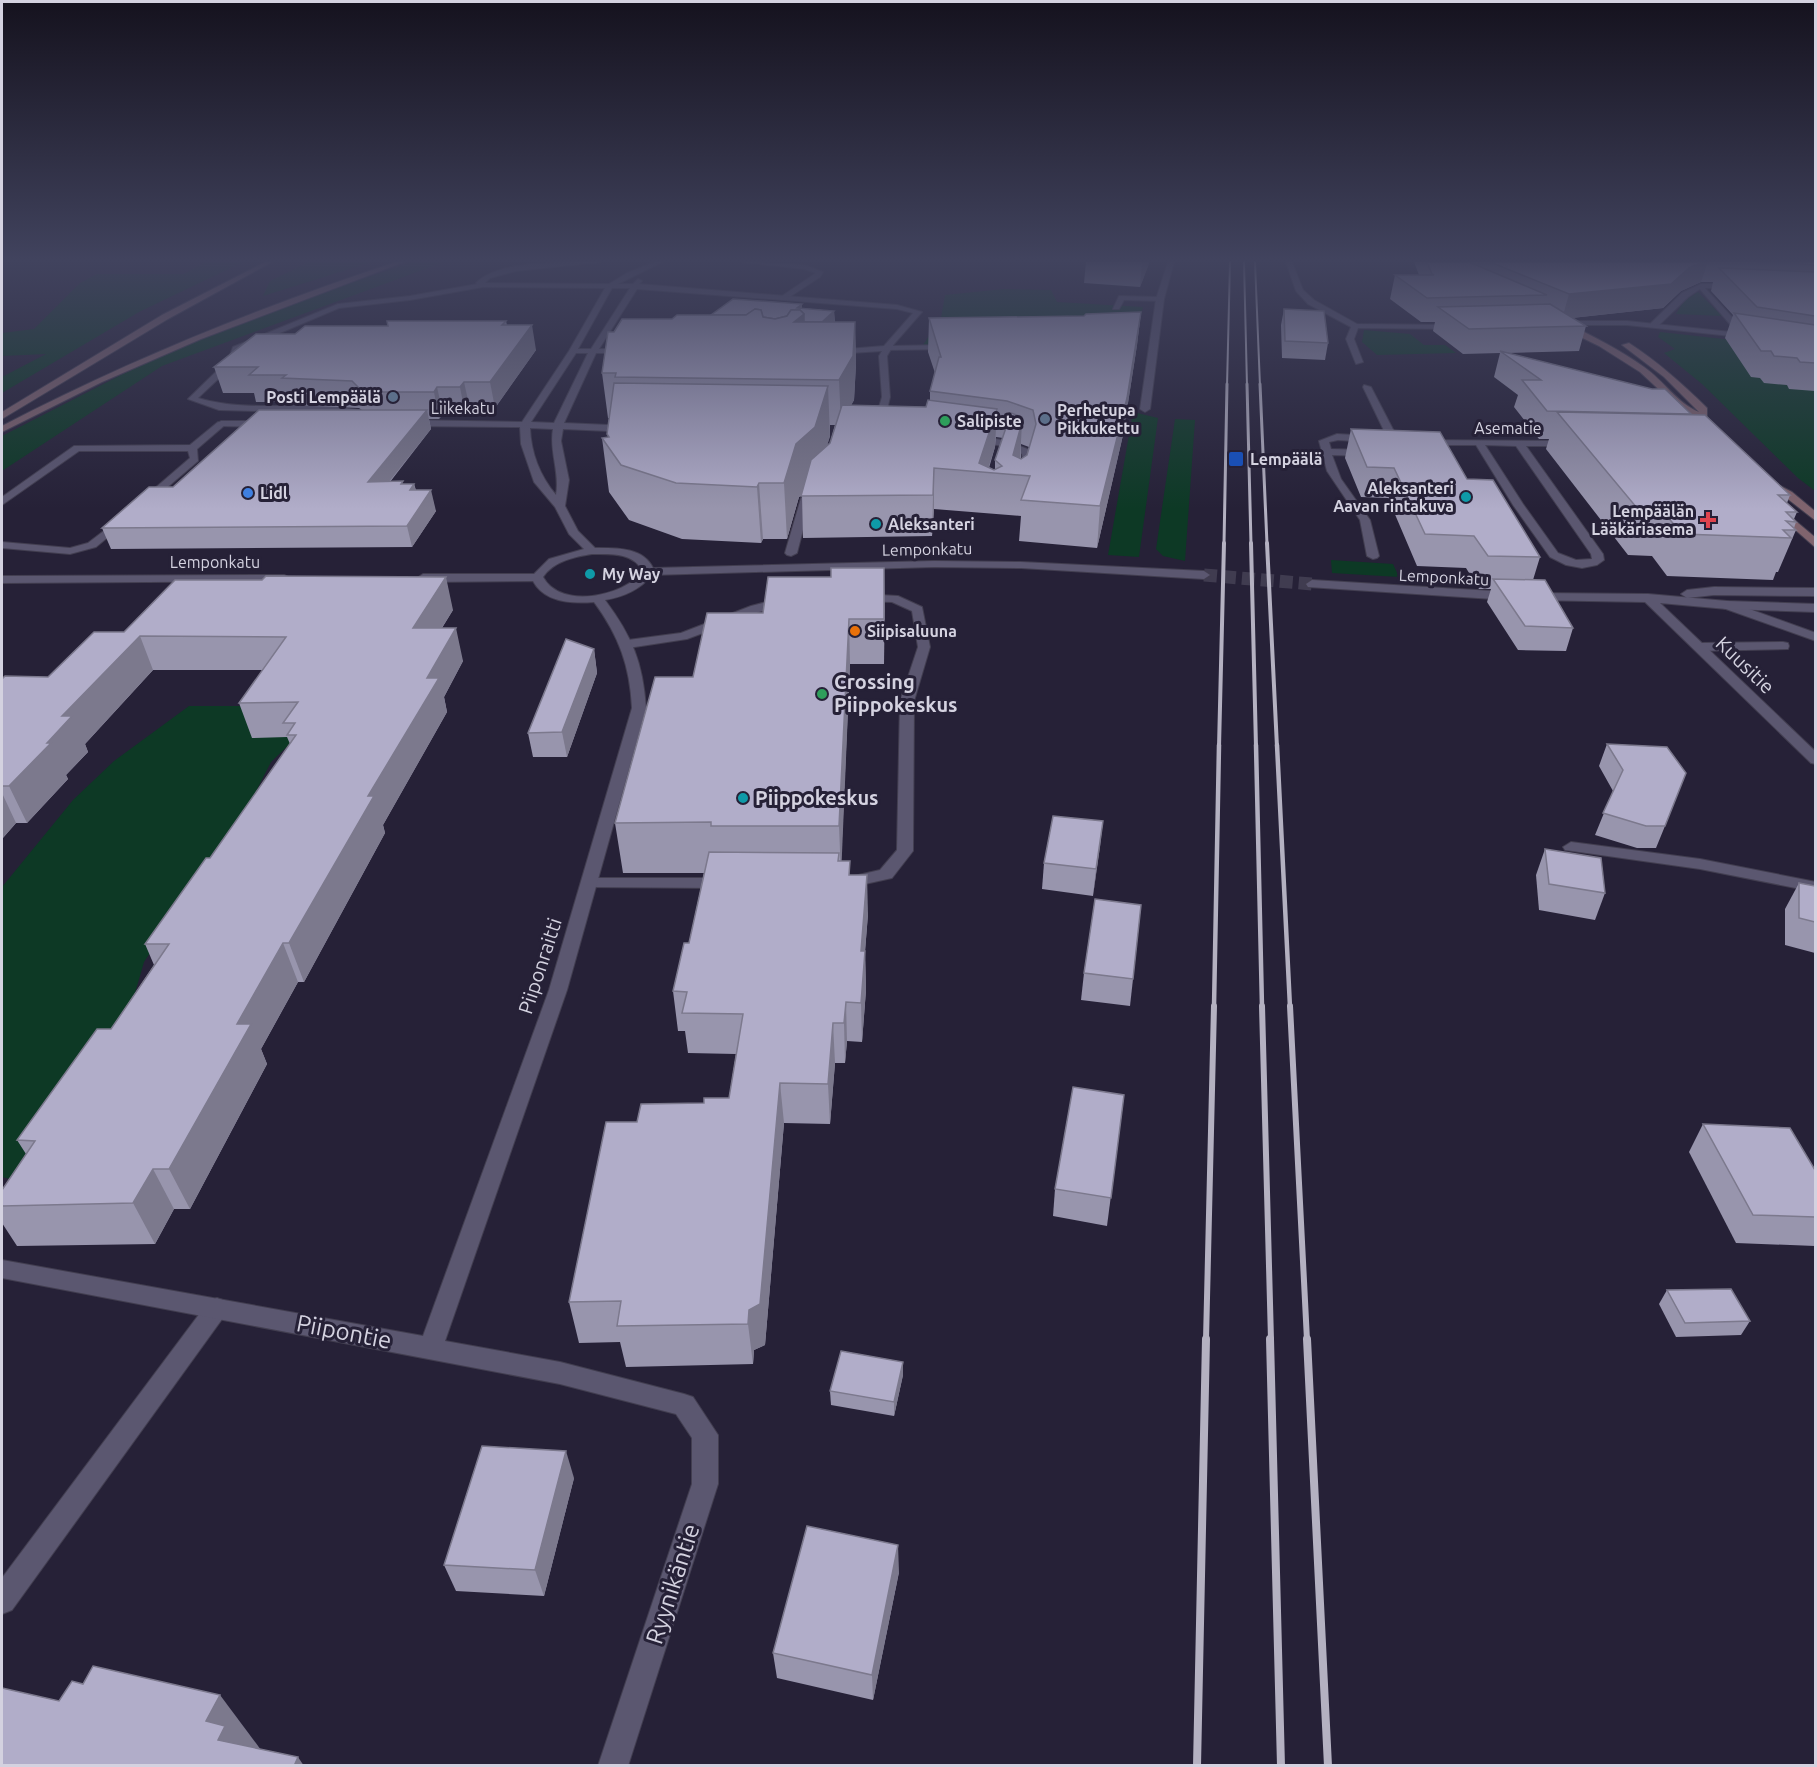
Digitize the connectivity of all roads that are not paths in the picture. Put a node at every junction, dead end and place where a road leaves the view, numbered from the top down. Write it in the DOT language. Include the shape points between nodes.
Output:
graph roads {
  1 [pos="120,344"];
  2 [pos="176,344"];
  3 [pos="247,344"];
  4 [pos="577,344"];
  5 [pos="598,344"];
  6 [pos="890,344"];
  7 [pos="1154,344"];
  8 [pos="1352,344"];
  9 [pos="1601,344"];
  10 [pos="1624,344"];
  11 [pos="959,347"];
  12 [pos="887,348"];
  13 [pos="573,351"];
  14 [pos="594,351"];
  15 [pos="636,351"];
  16 [pos="822,353"];
  17 [pos="1359,362"];
  18 [pos="1367,387"];
  19 [pos="1145,409"];
  20 [pos="2,416"];
  21 [pos="1701,417"];
  22 [pos="393,423"];
  23 [pos="278,424"];
  24 [pos="370,424"];
  25 [pos="525,424"];
  26 [pos="558,426"];
  27 [pos="2,429"];
  28 [pos="641,429"];
  29 [pos="877,431"];
  30 [pos="965,436"];
  31 [pos="1722,440"];
  32 [pos="1479,443"];
  33 [pos="1519,443"];
  34 [pos="1581,443"];
  35 [pos="1411,444"];
  36 [pos="192,448"];
  37 [pos="1327,452"];
  38 [pos="1372,453"];
  39 [pos="1026,467"];
  40 [pos="819,487"];
  41 [pos="2,502"];
  42 [pos="560,506"];
  43 [pos="1815,518"];
  44 [pos="2,545"];
  45 [pos="1815,545"];
  46 [pos="592,551"];
  47 [pos="791,553"];
  48 [pos="1373,556"];
  49 [pos="649,572"];
  50 [pos="1204,575"];
  51 [pos="537,577"];
  52 [pos="414,578"];
  53 [pos="2,579"];
  54 [pos="295,579"];
  55 [pos="1312,584"];
  56 [pos="1815,592"];
  57 [pos="597,598"];
  58 [pos="844,598"];
  59 [pos="1648,598"];
  60 [pos="804,599"];
  61 [pos="1727,605"];
  62 [pos="1815,608"];
  63 [pos="1815,637"];
  64 [pos="628,644"];
  65 [pos="1783,646"];
  66 [pos="1698,647"];
  67 [pos="1815,760"];
  68 [pos="1571,847"];
  69 [pos="589,883"];
  70 [pos="740,884"];
  71 [pos="832,884"];
  72 [pos="1815,887"];
  73 [pos="2,1269"];
  74 [pos="217,1308"];
  75 [pos="431,1348"];
  76 [pos="684,1405"];
  77 [pos="2,1600"];
  78 [pos="613,1766"];
  1 -- 20 [label="main road"];
  2 -- 27 [label="main road"];
  3 -- 24 [label="street" via="236,349 232,361 192,399 240,409 340,410 359,413 364,419 359,424"];
  4 -- 13 [label="street"];
  5 -- 14 [label="street"];
  6 -- 12 [label="street"];
  7 -- 19 [label="street"];
  8 -- 17 [label="street"];
  9 -- 21 [label="main road" via="1643,370 1686,410"];
  10 -- 21 [label="main road" via="1664,370 1704,410"];
  11 -- 12 [label="street"];
  12 -- 16 [label="street"];
  12 -- 29 [label="street" via="882,359 886,397"];
  13 -- 14 [label="street"];
  13 -- 25 [label="street"];
  14 -- 15 [label="street"];
  14 -- 26 [label="street"];
  18 -- 35 [label="street"];
  21 -- 31 [label="main road"];
  22 -- 25 [label="street, Liikekatu"];
  23 -- 36 [label="street" via="221,424"];
  25 -- 26 [label="street, Liikekatu"];
  25 -- 42 [label="street" via="526,444 539,482"];
  26 -- 28 [label="street, Liikekatu"];
  26 -- 42 [label="street" via="556,441 564,480"];
  30 -- 39 [label="street" via="1002,449 1028,452"];
  32 -- 33 [label="street, Asematie"];
  32 -- 33 [label="street" via="1554,555 1576,564 1598,560"];
  32 -- 35 [label="street, Asematie"];
  33 -- 34 [label="street, Asematie"];
  35 -- 37 [label="street, Asematie" via="1328,438 1324,441"];
  36 -- 41 [label="street" via="77,448"];
  36 -- 44 [label="street" via="195,459 92,545 70,551"];
  37 -- 38 [label="street"];
  37 -- 48 [label="street" via="1332,476 1366,522"];
  40 -- 47 [label="street" via="806,498"];
  42 -- 46 [label="street" via="573,532"];
  43 -- 45 [label="main road" via="1788,494 1764,489"];
  46 -- 49 [label="street" via="633,555 647,564"];
  46 -- 51 [label="street" via="549,563"];
  49 -- 50 [label="street, Lemponkatu" via="934,564"];
  49 -- 57 [label="street" via="646,579 627,591"];
  51 -- 52 [label="street"];
  51 -- 57 [label="street" via="538,585 553,594"];
  53 -- 54 [label="street, Lemponkatu"];
  55 -- 59 [label="street, Lemponkatu" via="1547,598"];
  56 -- 59 [label="street, Lemponkatu" via="1714,591"];
  57 -- 64 [label="street, Piiponraitti"];
  58 -- 71 [label="street" via="890,597 908,602 918,610 924,647 908,701 905,851 886,874"];
  59 -- 61 [label="street, Lemponkatu"];
  59 -- 66 [label="street, Kuusitie"];
  60 -- 64 [label="street" via="778,602 683,636"];
  61 -- 62 [label="street, Lemponkatu"];
  61 -- 63 [label="street"];
  64 -- 69 [label="street, Piiponraitti" via="638,675 639,708"];
  65 -- 66 [label="street"];
  66 -- 67 [label="street, Kuusitie"];
  68 -- 72 [label="street" via="1700,864"];
  69 -- 70 [label="street"];
  69 -- 75 [label="street, Piiponraitti" via="558,990"];
  73 -- 74 [label="street, Piipontie"];
  74 -- 75 [label="street, Piipontie"];
  74 -- 77 [label="street"];
  75 -- 76 [label="street, Piipontie" via="560,1373"];
  76 -- 78 [label="street, Ryynikäntie" via="705,1435 705,1484"];
}
